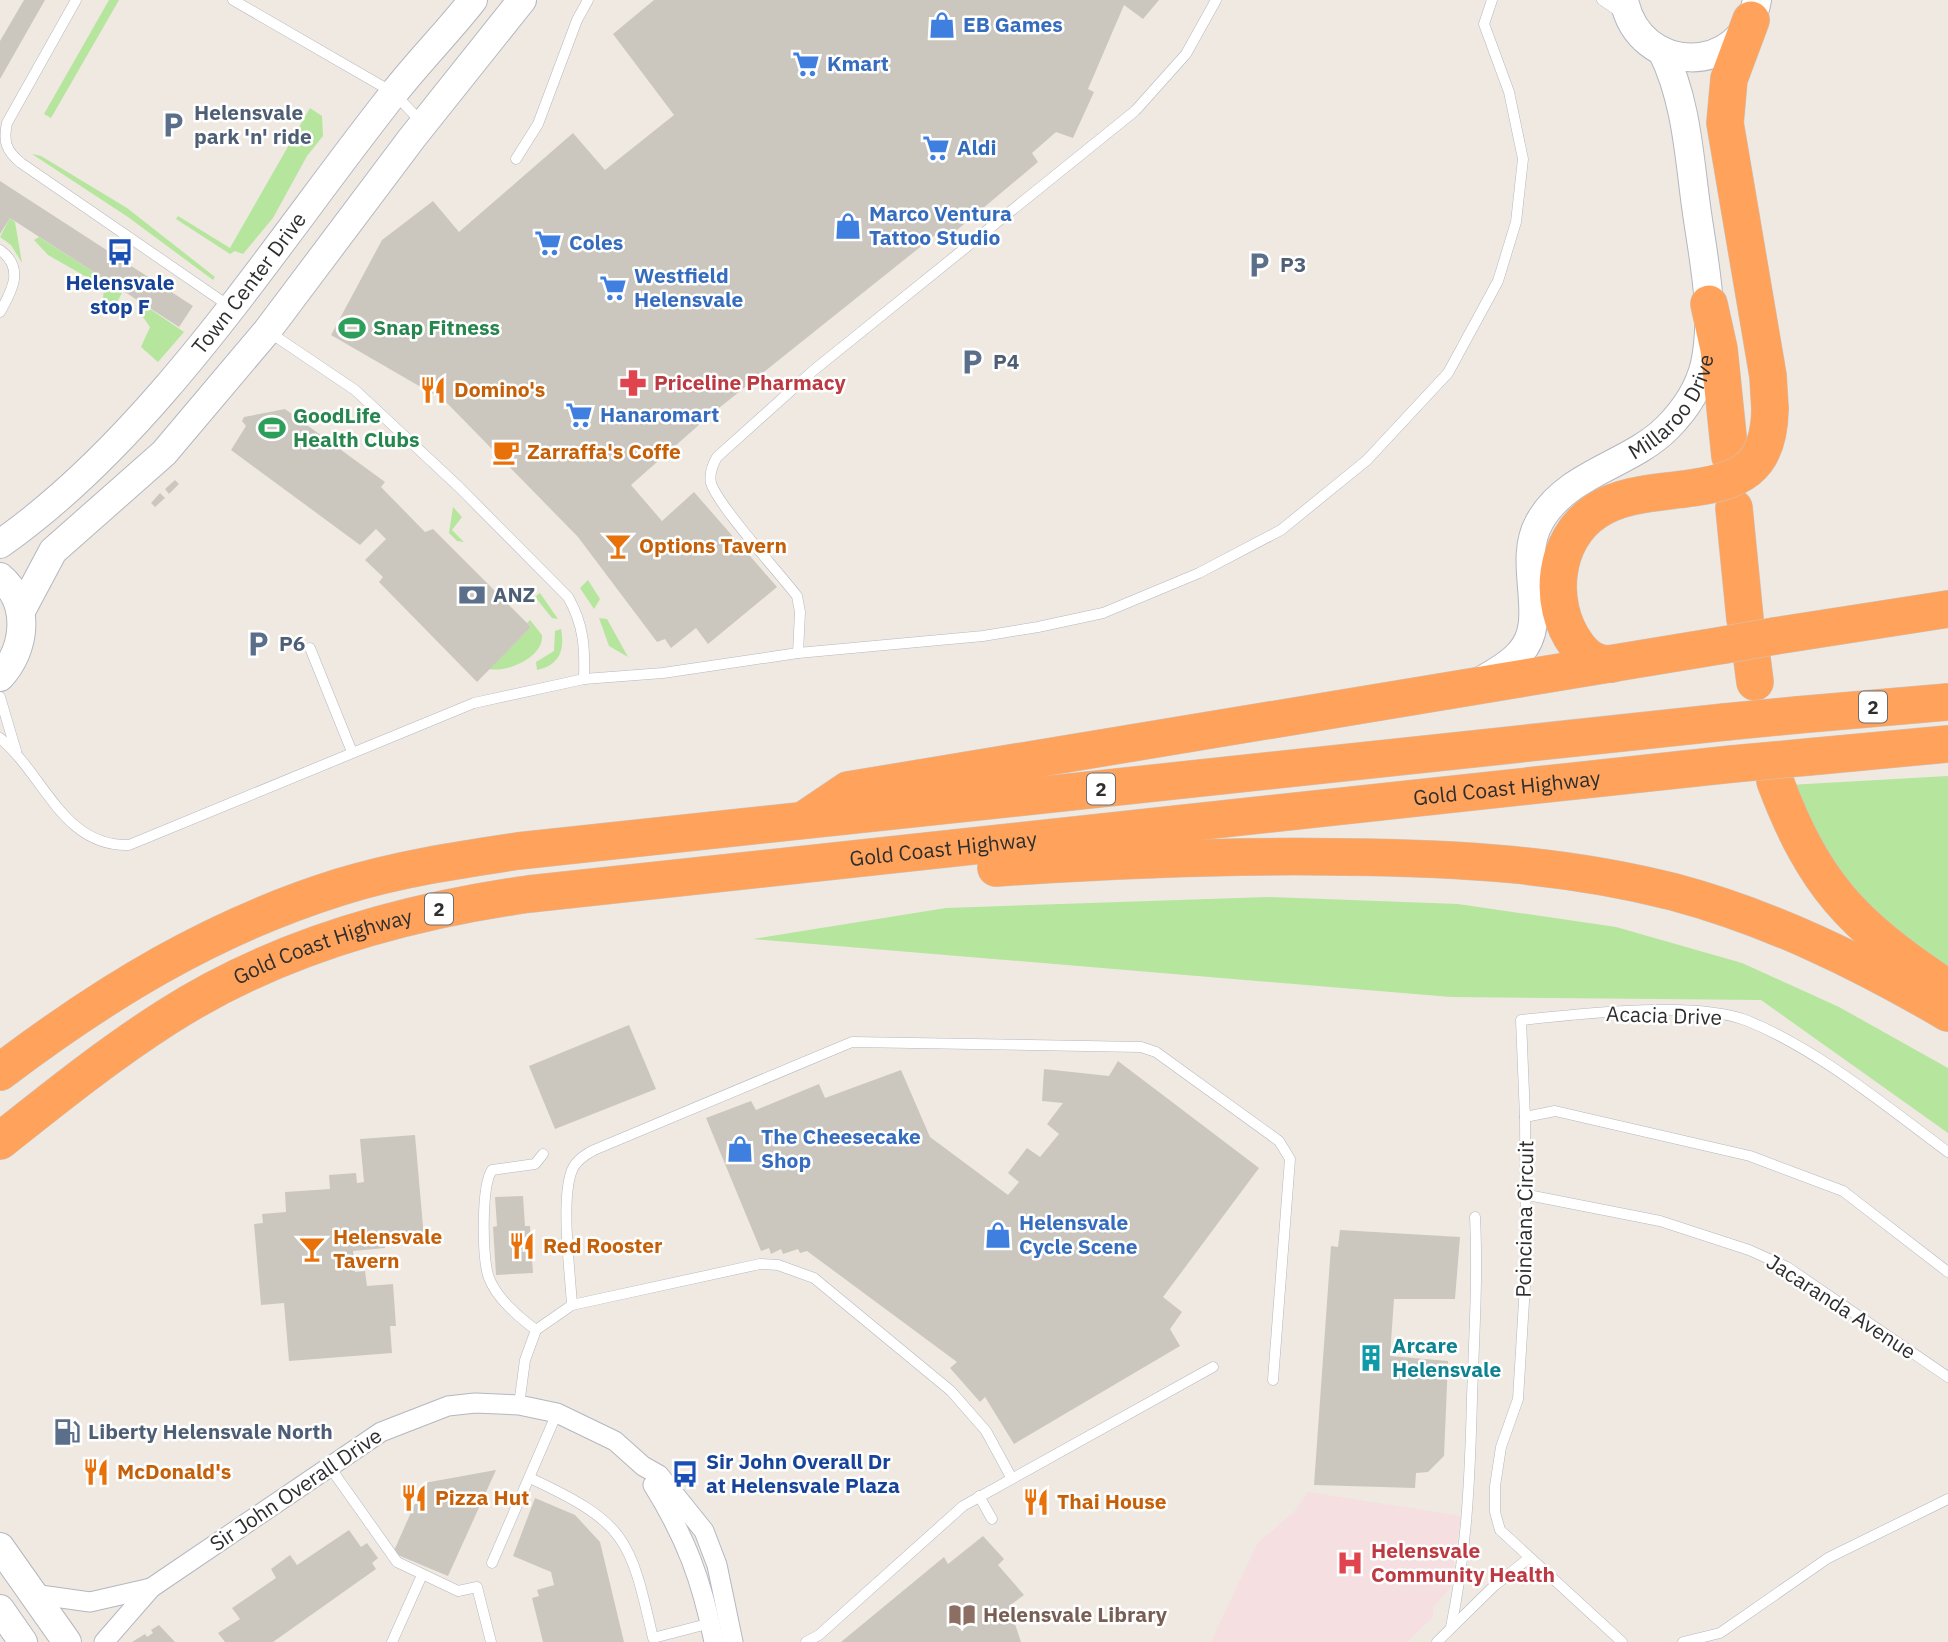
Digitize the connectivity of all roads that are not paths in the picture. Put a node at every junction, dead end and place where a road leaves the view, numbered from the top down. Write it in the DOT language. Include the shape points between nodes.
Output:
graph roads {
  1 [pos="76,0"];
  2 [pos="233,0"];
  3 [pos="473,0"];
  4 [pos="522,0"];
  5 [pos="588,0"];
  6 [pos="1216,0"];
  7 [pos="1492,0"];
  8 [pos="1602,0"];
  9 [pos="1627,9"];
  10 [pos="1754,10"];
  11 [pos="1662,51"];
  12 [pos="394,93"];
  13 [pos="423,124"];
  14 [pos="516,159"];
  15 [pos="0,250"];
  16 [pos="1709,304"];
  17 [pos="231,307"];
  18 [pos="0,312"];
  19 [pos="267,331"];
  20 [pos="1730,456"];
  21 [pos="1734,508"];
  22 [pos="0,544"];
  23 [pos="0,578"];
  24 [pos="1944,607"];
  25 [pos="21,611"];
  26 [pos="310,648"];
  27 [pos="798,653"];
  28 [pos="1752,662"];
  29 [pos="1612,664"];
  30 [pos="0,677"];
  31 [pos="584,679"];
  32 [pos="1473,686"];
  33 [pos="0,697"];
  34 [pos="1948,702"];
  35 [pos="0,738"];
  36 [pos="1948,744"];
  37 [pos="16,752"];
  38 [pos="352,752"];
  39 [pos="1774,781"];
  40 [pos="802,821"];
  41 [pos="859,859"];
  42 [pos="1948,988"];
  43 [pos="1948,1013"];
  44 [pos="0,1072"];
  45 [pos="1525,1117"];
  46 [pos="0,1141"];
  47 [pos="1948,1152"];
  48 [pos="543,1154"];
  49 [pos="1528,1195"];
  50 [pos="1475,1217"];
  51 [pos="1948,1272"];
  52 [pos="572,1305"];
  53 [pos="536,1330"];
  54 [pos="1213,1367"];
  55 [pos="1948,1377"];
  56 [pos="1273,1380"];
  57 [pos="519,1405"];
  58 [pos="557,1413"];
  59 [pos="329,1466"];
  60 [pos="1011,1477"];
  61 [pos="530,1478"];
  62 [pos="979,1496"];
  63 [pos="1948,1499"];
  64 [pos="992,1519"];
  65 [pos="0,1547"];
  66 [pos="1530,1558"];
  67 [pos="492,1563"];
  68 [pos="422,1575"];
  69 [pos="151,1588"];
  70 [pos="33,1594"];
  71 [pos="0,1609"];
  72 [pos="1451,1627"];
  73 [pos="717,1628"];
  74 [pos="1717,1638"];
  75 [pos="23,1642"];
  76 [pos="67,1642"];
  77 [pos="104,1642"];
  78 [pos="392,1642"];
  79 [pos="491,1642"];
  80 [pos="733,1642"];
  81 [pos="806,1642"];
  82 [pos="1437,1642"];
  83 [pos="1622,1642"];
  84 [pos="1683,1642"];
  1 -- 17 [label="lane" via="7,123 8,150"];
  2 -- 12 [label="lane"];
  3 -- 12 [label="street, Town Center Drive"];
  4 -- 13 [label="street, Town Center Drive"];
  5 -- 14 [label="lane" via="538,124"];
  6 -- 27 [label="lane" via="1186,54 1135,111 814,370 717,457 711,483 721,501 797,596"];
  7 -- 27 [label="lane" via="1485,24 1509,92 1523,159 1516,222 1498,281 1448,373 1367,460 1281,530 1199,573 1103,613 983,636"];
  8 -- 9 [label="lane"];
  9 -- 11 [label="street" via="1643,38"];
  10 -- 11 [label="street" via="1734,43 1709,56 1680,57"];
  10 -- 29 [label="highway, bridge" via="1730,79 1725,123 1768,376 1766,446 1750,469 1727,480 1608,505 1578,526 1564,549 1558,595 1564,624 1590,659"];
  11 -- 16 [label="street, Millaroo Drive" via="1684,117"];
  12 -- 13 [label="lane"];
  12 -- 17 [label="street, Town Center Drive"];
  13 -- 19 [label="street, Town Center Drive"];
  15 -- 18 [label="lane" via="14,267 15,286"];
  16 -- 20 [label="highway" via="1719,349"];
  16 -- 32 [label="street, Millaroo Drive" via="1704,366 1692,397 1665,430 1567,491 1547,511 1531,545 1534,623 1530,638 1511,662"];
  17 -- 19 [label="street"];
  17 -- 22 [label="street, Town Center Drive" via="120,438 31,523"];
  19 -- 25 [label="street, Town Center Drive" via="164,453 53,551"];
  19 -- 31 [label="lane" via="355,390 568,597 585,642"];
  21 -- 28 [label="highway"];
  23 -- 25 [label="street" via="13,589"];
  24 -- 28 [label="highway"];
  25 -- 30 [label="street" via="18,650"];
  26 -- 38 [label="lane"];
  27 -- 31 [label="lane"];
  28 -- 29 [label="highway"];
  29 -- 32 [label="highway"];
  31 -- 38 [label="lane" via="474,703"];
  32 -- 40 [label="highway" via="848,790"];
  33 -- 37 [label="lane"];
  34 -- 40 [label="highway, Gold Coast Highway / 2, bridge"];
  35 -- 37 [label="lane"];
  36 -- 41 [label="highway, Gold Coast Highway / 2, bridge"];
  37 -- 38 [label="lane" via="72,824 90,839 128,845"];
  39 -- 42 [label="highway" via="1805,853 1828,886 1883,942"];
  40 -- 44 [label="highway, Gold Coast Highway / 2" via="518,851 341,886 232,927 175,956 115,989"];
  41 -- 43 [label="highway" via="944,871 1278,856 1400,857 1563,870 1675,893 1803,937"];
  41 -- 46 [label="highway, Gold Coast Highway / 2" via="481,901 403,916 341,935 238,979 169,1015"];
  45 -- 47 [label="lane, Acacia Drive" via="1521,1020 1645,1011 1706,1013 1746,1020 1790,1043"];
  45 -- 49 [label="lane, Poinciana Circuit"];
  45 -- 51 [label="lane, Poinciana Circuit" via="1555,1111 1749,1156 1843,1191"];
  48 -- 53 [label="lane" via="535,1164 492,1170 484,1198 488,1276 515,1314"];
  49 -- 55 [label="lane, Jacaranda Avenue" via="1660,1221 1749,1250 1787,1267"];
  49 -- 66 [label="lane, Poinciana Circuit" via="1518,1399 1502,1447 1495,1512 1500,1530"];
  50 -- 72 [label="lane" via="1478,1286 1470,1487"];
  52 -- 53 [label="lane"];
  52 -- 56 [label="lane" via="568,1192 571,1171 594,1150 852,1042 1141,1047 1156,1052 1279,1141 1290,1159"];
  52 -- 60 [label="lane" via="760,1264 778,1265 814,1278 951,1391 986,1431"];
  53 -- 57 [label="lane" via="525,1360"];
  54 -- 60 [label="lane"];
  57 -- 58 [label="street, Sir John Overall Drive"];
  57 -- 59 [label="street, Sir John Overall Drive" via="448,1406 381,1432"];
  58 -- 61 [label="lane"];
  58 -- 73 [label="street, Sir John Overall Drive" via="615,1441 659,1475 704,1531 717,1565"];
  59 -- 68 [label="lane" via="397,1562"];
  59 -- 69 [label="street, Sir John Overall Drive"];
  60 -- 62 [label="lane"];
  61 -- 67 [label="lane"];
  61 -- 73 [label="lane" via="579,1501 620,1537 637,1566 653,1638"];
  62 -- 64 [label="lane"];
  62 -- 81 [label="lane"];
  63 -- 74 [label="lane" via="1828,1558"];
  65 -- 70 [label="street"];
  66 -- 72 [label="lane"];
  66 -- 83 [label="lane, Poinciana Circuit"];
  68 -- 78 [label="lane"];
  68 -- 79 [label="lane" via="458,1591 477,1587"];
  69 -- 70 [label="street, Sir John Overall Drive" via="90,1602"];
  69 -- 77 [label="street, Sir John Overall Drive"];
  70 -- 76 [label="street"];
  71 -- 75 [label="street"];
  72 -- 82 [label="lane"];
  73 -- 80 [label="street, Sir John Overall Drive"];
  74 -- 84 [label="lane"];
}
